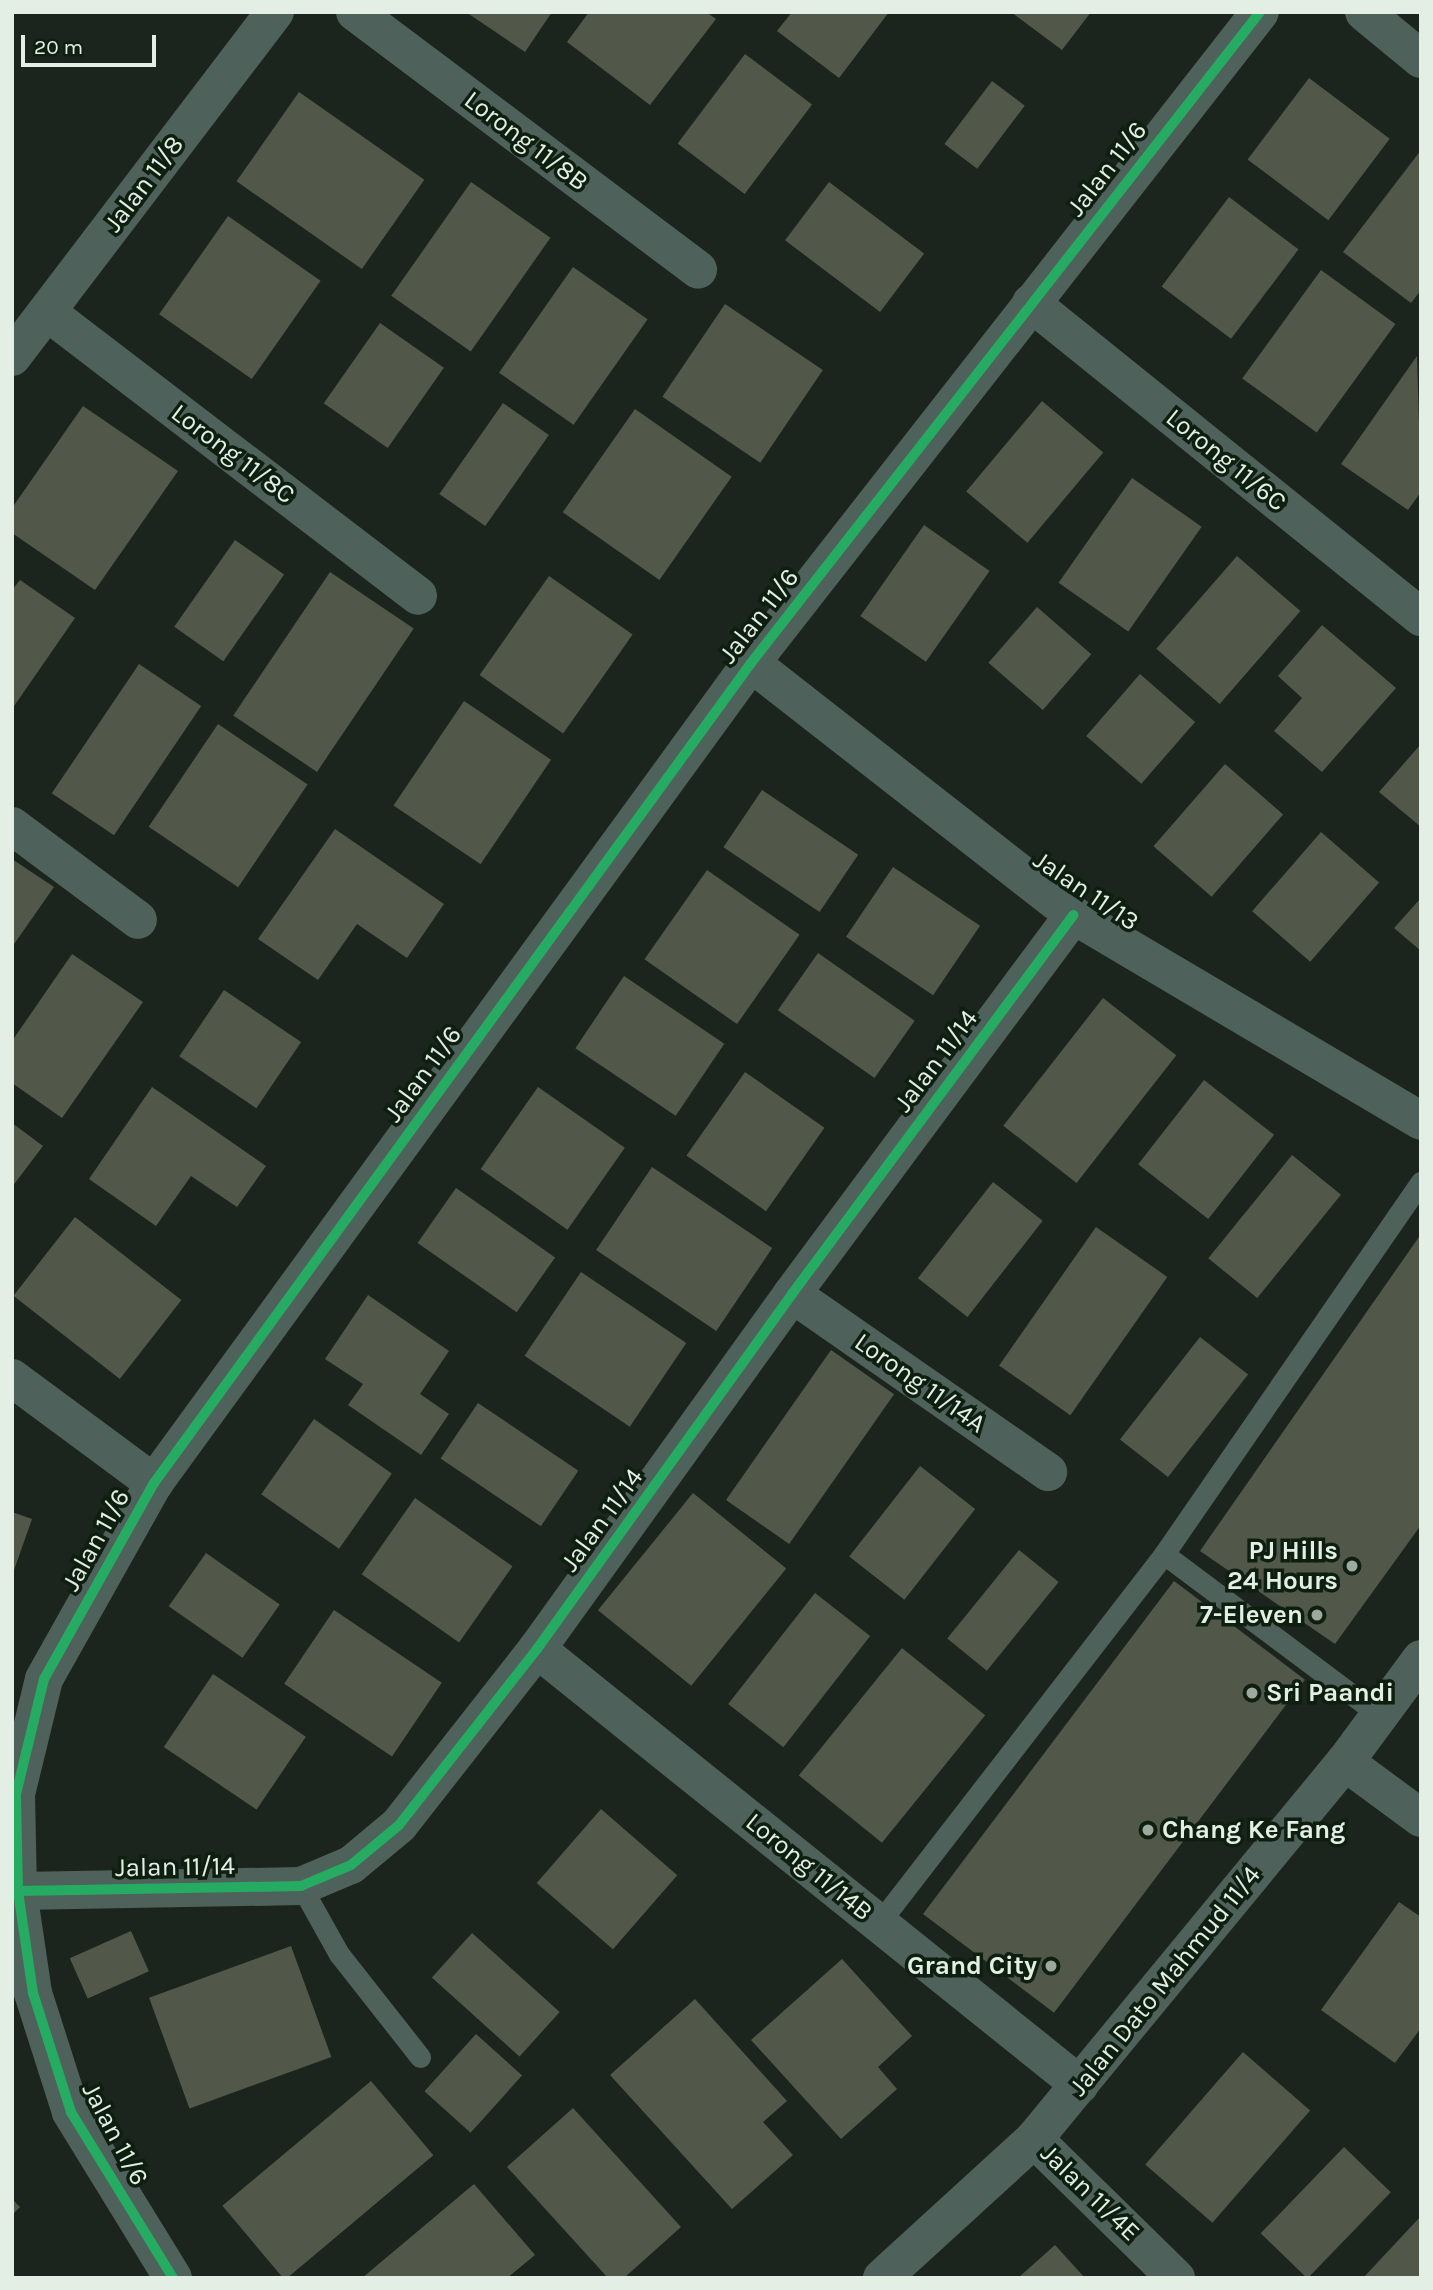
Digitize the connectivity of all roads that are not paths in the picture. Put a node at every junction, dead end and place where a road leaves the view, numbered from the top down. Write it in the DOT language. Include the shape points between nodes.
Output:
graph roads {
  1 [pos="275,12"];
  2 [pos="355,12"];
  3 [pos="1260,12"];
  4 [pos="1364,12"];
  5 [pos="1421,60"];
  6 [pos="698,270"];
  7 [pos="1031,303"];
  8 [pos="47,312"];
  9 [pos="12,357"];
  10 [pos="418,596"];
  11 [pos="1421,617"];
  12 [pos="751,663"];
  13 [pos="12,826"];
  14 [pos="1073,915"];
  15 [pos="138,920"];
  16 [pos="1421,1121"];
  17 [pos="1421,1182"];
  18 [pos="792,1294"];
  19 [pos="12,1378"];
  20 [pos="1048,1472"];
  21 [pos="154,1483"];
  22 [pos="1164,1554"];
  23 [pos="537,1649"];
  24 [pos="1418,1668"];
  25 [pos="1379,1715"];
  26 [pos="1345,1762"];
  27 [pos="1421,1818"];
  28 [pos="301,1886"];
  29 [pos="18,1891"];
  30 [pos="879,1923"];
  31 [pos="420,2057"];
  32 [pos="1080,2085"];
  33 [pos="1034,2139"];
  34 [pos="162,2274"];
  35 [pos="882,2278"];
  36 [pos="1176,2278"];
  1 -- 8 [label="street, Jalan 11/8"];
  2 -- 6 [label="street, Lorong 11/8B"];
  3 -- 7 [label="street, Jalan 11/6"];
  4 -- 5 [label="street"];
  7 -- 11 [label="street, Lorong 11/6C"];
  7 -- 12 [label="street, Jalan 11/6"];
  8 -- 9 [label="street, Jalan 11/8"];
  8 -- 10 [label="street, Lorong 11/8C"];
  12 -- 14 [label="street, Jalan 11/13"];
  12 -- 21 [label="street, Jalan 11/6"];
  13 -- 15 [label="street"];
  14 -- 16 [label="street, Jalan 11/13"];
  14 -- 18 [label="street, Jalan 11/14"];
  17 -- 22 [label="lane"];
  18 -- 20 [label="street, Lorong 11/14A"];
  18 -- 23 [label="street, Jalan 11/14"];
  19 -- 21 [label="street"];
  21 -- 29 [label="street, Jalan 11/6" via="44,1679 16,1794"];
  22 -- 25 [label="lane"];
  22 -- 30 [label="lane"];
  23 -- 28 [label="street, Jalan 11/14" via="399,1825 351,1865"];
  23 -- 30 [label="street, Lorong 11/14B"];
  24 -- 25 [label="street, Jalan Dato Mahmud 11/4"];
  25 -- 26 [label="street, Jalan Dato Mahmud 11/4"];
  26 -- 27 [label="street"];
  26 -- 32 [label="street, Jalan Dato Mahmud 11/4"];
  28 -- 29 [label="street, Jalan 11/14"];
  28 -- 31 [label="lane" via="339,1954"];
  29 -- 34 [label="street, Jalan 11/6" via="33,1993 71,2112"];
  30 -- 32 [label="street, Lorong 11/14B"];
  32 -- 33 [label="street, Jalan Dato Mahmud 11/4"];
  33 -- 35 [label="street, Jalan Dato Mahmud 11/4"];
  33 -- 36 [label="street, Jalan 11/4E"];
}
